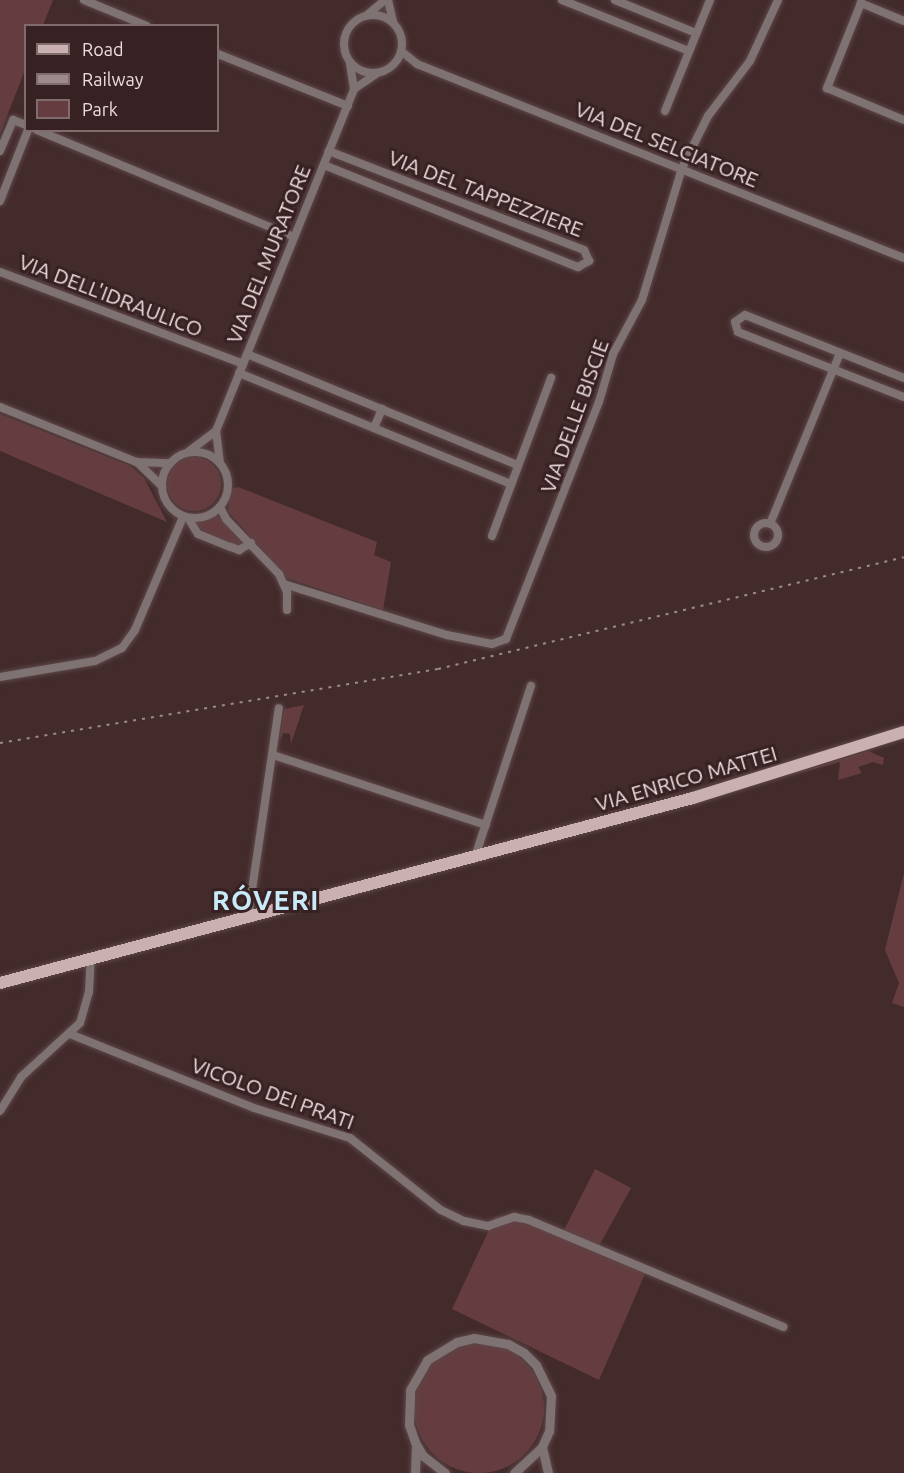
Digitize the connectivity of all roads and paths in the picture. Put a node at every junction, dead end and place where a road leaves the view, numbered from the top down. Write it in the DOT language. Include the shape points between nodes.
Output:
graph roads {
  1 [pos="84,0"];
  2 [pos="386,0"];
  3 [pos="562,0"];
  4 [pos="615,0"];
  5 [pos="710,0"];
  6 [pos="778,0"];
  7 [pos="366,16"];
  8 [pos="904,21"];
  9 [pos="142,24"];
  10 [pos="394,24"];
  11 [pos="696,33"];
  12 [pos="401,51"];
  13 [pos="689,51"];
  14 [pos="219,54"];
  15 [pos="350,63"];
  16 [pos="394,64"];
  17 [pos="417,64"];
  18 [pos="378,73"];
  19 [pos="354,89"];
  20 [pos="348,106"];
  21 [pos="665,111"];
  22 [pos="904,120"];
  23 [pos="24,125"];
  24 [pos="27,132"];
  25 [pos="42,132"];
  26 [pos="0,151"];
  27 [pos="329,151"];
  28 [pos="324,165"];
  29 [pos="681,168"];
  30 [pos="0,201"];
  31 [pos="460,201"];
  32 [pos="454,217"];
  33 [pos="294,237"];
  34 [pos="904,258"];
  35 [pos="0,272"];
  36 [pos="840,353"];
  37 [pos="247,354"];
  38 [pos="243,364"];
  39 [pos="834,369"];
  40 [pos="239,373"];
  41 [pos="551,378"];
  42 [pos="904,378"];
  43 [pos="904,397"];
  44 [pos="0,407"];
  45 [pos="382,409"];
  46 [pos="374,428"];
  47 [pos="216,431"];
  48 [pos="187,453"];
  49 [pos="136,462"];
  50 [pos="170,463"];
  51 [pos="220,463"];
  52 [pos="518,465"];
  53 [pos="511,484"];
  54 [pos="162,486"];
  55 [pos="220,507"];
  56 [pos="186,517"];
  57 [pos="770,524"];
  58 [pos="492,536"];
  59 [pos="251,543"];
  60 [pos="284,584"];
  61 [pos="287,610"];
  62 [pos="0,677"];
  63 [pos="531,686"];
  64 [pos="279,708"];
  65 [pos="904,732"];
  66 [pos="273,755"];
  67 [pos="486,825"];
  68 [pos="476,854"];
  69 [pos="248,917"];
  70 [pos="91,957"];
  71 [pos="0,983"];
  72 [pos="70,1034"];
  73 [pos="0,1112"];
  74 [pos="783,1326"];
  75 [pos="415,1442"];
  76 [pos="542,1447"];
  77 [pos="414,1473"];
  78 [pos="445,1473"];
  79 [pos="514,1473"];
  80 [pos="548,1473"];
  1 -- 9 [label="street"];
  2 -- 7 [label="street"];
  2 -- 10 [label="street"];
  3 -- 13 [label="street"];
  4 -- 11 [label="street"];
  5 -- 11 [label="street"];
  6 -- 29 [label="street, VIA DELLE BISCIE" via="750,61 708,116"];
  7 -- 10 [label="street" via="376,15"];
  7 -- 15 [label="street" via="357,20 345,35 345,54"];
  8 -- 22 [label="street" via="861,3 826,88"];
  10 -- 12 [label="street" via="402,41"];
  11 -- 13 [label="street"];
  12 -- 16 [label="street"];
  12 -- 17 [label="street, VIA DEL SELCIATORE"];
  13 -- 21 [label="street"];
  14 -- 20 [label="street"];
  15 -- 18 [label="street" via="363,72"];
  15 -- 19 [label="street, VIA DEL MURATORE"];
  16 -- 17 [label="street, VIA DEL SELCIATORE"];
  16 -- 18 [label="street"];
  17 -- 29 [label="street, VIA DEL SELCIATORE"];
  18 -- 19 [label="street"];
  19 -- 20 [label="street, VIA DEL MURATORE"];
  20 -- 27 [label="street, VIA DEL MURATORE"];
  23 -- 26 [label="street" via="13,120"];
  24 -- 30 [label="street"];
  25 -- 33 [label="street"];
  27 -- 28 [label="street, VIA DEL MURATORE"];
  27 -- 31 [label="street, VIA DEL TAPPEZZIERE"];
  28 -- 32 [label="street, VIA DEL TAPPEZZIERE"];
  28 -- 33 [label="street, VIA DEL MURATORE"];
  29 -- 34 [label="street, VIA DEL SELCIATORE"];
  29 -- 60 [label="street, VIA DELLE BISCIE" via="642,300 613,354 599,402 506,639 492,644 447,635"];
  31 -- 32 [label="street"];
  31 -- 32 [label="street, VIA DEL TAPPEZZIERE" via="584,250 589,261 578,267"];
  33 -- 37 [label="street, VIA DEL MURATORE"];
  35 -- 38 [label="street, VIA DELL'IDRAULICO"];
  36 -- 39 [label="street"];
  36 -- 39 [label="street" via="745,315 735,322 738,332"];
  36 -- 42 [label="street"];
  37 -- 38 [label="street, VIA DEL MURATORE"];
  37 -- 45 [label="street"];
  38 -- 40 [label="street, VIA DEL MURATORE"];
  39 -- 43 [label="street"];
  39 -- 57 [label="street"];
  40 -- 46 [label="street"];
  40 -- 47 [label="street, VIA DEL MURATORE"];
  41 -- 52 [label="street"];
  44 -- 49 [label="street"];
  45 -- 46 [label="street"];
  45 -- 52 [label="street"];
  46 -- 53 [label="street"];
  47 -- 48 [label="street"];
  47 -- 51 [label="street, VIA DEL MURATORE"];
  48 -- 50 [label="street"];
  48 -- 51 [label="street" via="205,454"];
  49 -- 50 [label="street"];
  49 -- 54 [label="street"];
  50 -- 54 [label="street"];
  51 -- 55 [label="street" via="228,485"];
  52 -- 53 [label="street"];
  53 -- 58 [label="street"];
  54 -- 56 [label="street" via="165,501"];
  55 -- 56 [label="street" via="207,516"];
  55 -- 59 [label="street"];
  56 -- 59 [label="street" via="198,534 239,549"];
  56 -- 62 [label="street" via="135,630 122,648 95,661"];
  59 -- 60 [label="street"];
  60 -- 61 [label="street"];
  63 -- 67 [label="street"];
  64 -- 66 [label="street"];
  65 -- 68 [label="main road, VIA ENRICO MATTEI" via="693,798"];
  66 -- 67 [label="street"];
  66 -- 69 [label="street"];
  67 -- 68 [label="street"];
  68 -- 69 [label="main road, VIA ENRICO MATTEI"];
  69 -- 70 [label="main road, VIA ENRICO MATTEI"];
  70 -- 71 [label="main road, VIA ENRICO MATTEI"];
  70 -- 72 [label="street" via="85,1008"];
  72 -- 73 [label="street" via="43,1053 21,1077"];
  72 -- 74 [label="street, VICOLO DEI PRATI" via="254,1108 351,1138 441,1210 464,1221 488,1226 514,1217 530,1220"];
  75 -- 76 [label="street" via="407,1408 417,1374 441,1349 474,1338 492,1339 516,1348 536,1365 545,1380 552,1414"];
  75 -- 77 [label="street" via="418,1461"];
  75 -- 78 [label="street" via="423,1456"];
  76 -- 79 [label="street"];
  76 -- 80 [label="street"];
}
